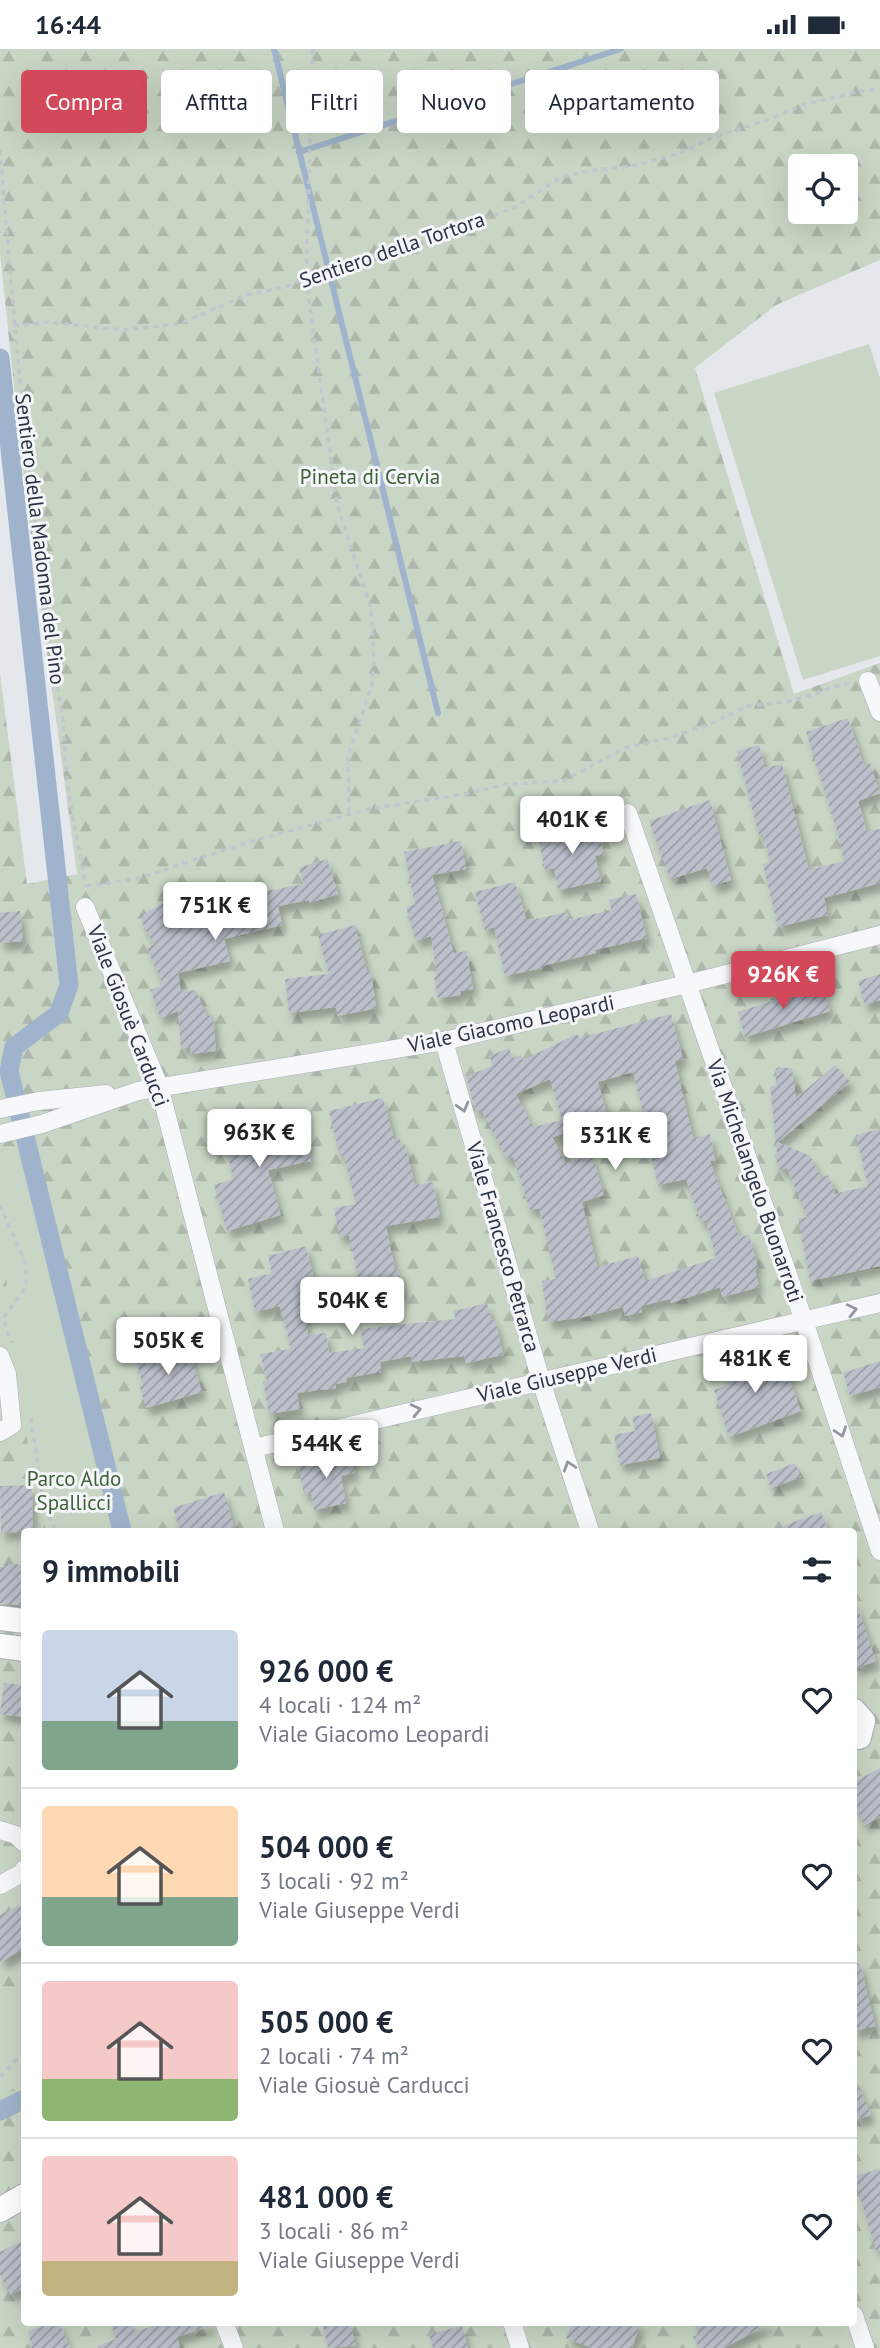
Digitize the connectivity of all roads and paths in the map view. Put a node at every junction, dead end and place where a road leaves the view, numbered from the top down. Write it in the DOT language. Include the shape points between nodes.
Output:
graph roads {
  1 [pos="313,49"];
  2 [pos="880,89"];
  3 [pos="0,150"];
  4 [pos="306,278"];
  5 [pos="15,326"];
  6 [pos="868,681"];
  7 [pos="880,712"];
  8 [pos="628,813"];
  9 [pos="349,814"];
  10 [pos="86,907"];
  11 [pos="880,935"];
  12 [pos="687,984"];
  13 [pos="444,1041"];
  14 [pos="159,1086"];
  15 [pos="138,1091"];
  16 [pos="0,1109"];
  17 [pos="2,1133"];
  18 [pos="880,1303"];
  19 [pos="804,1321"];
  20 [pos="0,1356"];
  21 [pos="541,1381"];
  22 [pos="0,1432"];
  23 [pos="254,1448"];
  24 [pos="274,1528"];
  25 [pos="589,1528"];
  26 [pos="880,1551"];
  27 [pos="0,1618"];
  28 [pos="21,1621"];
  29 [pos="0,1646"];
  30 [pos="21,1649"];
  31 [pos="857,1709"];
  32 [pos="880,1709"];
  33 [pos="857,1713"];
  34 [pos="864,1734"];
  35 [pos="0,1830"];
  36 [pos="21,1840"];
  37 [pos="21,1874"];
  38 [pos="0,1885"];
  39 [pos="21,2055"];
  40 [pos="0,2077"];
  41 [pos="21,2198"];
  42 [pos="0,2210"];
  43 [pos="857,2322"];
  44 [pos="226,2326"];
  45 [pos="513,2326"];
  46 [pos="867,2344"];
  47 [pos="234,2348"];
  48 [pos="520,2348"];
  1 -- 4 [label="path"];
  2 -- 4 [label="path, Sentiero della Tortora" via="800,107 639,165 561,177 514,207 474,224 352,268"];
  3 -- 5 [label="path, Sentiero della Madonna del Pino"];
  4 -- 5 [label="path, Sentiero della Tortora" via="247,295 179,324 122,330 48,322"];
  4 -- 9 [label="path" via="337,504 371,608 372,685 348,756"];
  5 -- 9 [label="path, Sentiero della Madonna del Pino" via="42,590 63,721 67,784 86,886 136,879"];
  6 -- 7 [label="street"];
  6 -- 9 [label="path" via="843,684 793,701 748,706 710,724 625,748 563,781 507,784"];
  8 -- 12 [label="street, Via Michelangelo Buonarroti"];
  10 -- 14 [label="street, Viale Giosuè Carducci"];
  11 -- 12 [label="street, Viale Giacomo Leopardi"];
  12 -- 13 [label="street, Viale Giacomo Leopardi"];
  12 -- 19 [label="street, Via Michelangelo Buonarroti"];
  13 -- 14 [label="street, Viale Giacomo Leopardi"];
  13 -- 21 [label="street, Viale Francesco Petrarca, one-way"];
  14 -- 15 [label="street, Viale Giacomo Leopardi"];
  14 -- 23 [label="street, Viale Giosuè Carducci"];
  15 -- 16 [label="street, Viale Giacomo Leopardi"];
  15 -- 17 [label="street, Viale Giacomo Leopardi"];
  19 -- 18 [label="street, Viale Giuseppe Verdi, one-way"];
  19 -- 21 [label="street, Viale Giuseppe Verdi"];
  19 -- 26 [label="street, Via Michelangelo Buonarroti, one-way"];
  20 -- 22 [label="street" via="7,1374 12,1425"];
  23 -- 21 [label="street, Viale Giuseppe Verdi, one-way"];
  25 -- 21 [label="street, Viale Francesco Petrarca, one-way"];
  23 -- 24 [label="street, Viale Giosuè Carducci"];
  27 -- 28 [label="street"];
  29 -- 30 [label="street"];
  31 -- 32 [label="street"];
  33 -- 34 [label="street"];
  35 -- 36 [label="street"];
  37 -- 38 [label="street"];
  39 -- 40 [label="path"];
  41 -- 42 [label="street"];
  43 -- 46 [label="street"];
  44 -- 47 [label="street"];
  45 -- 48 [label="street"];
}
